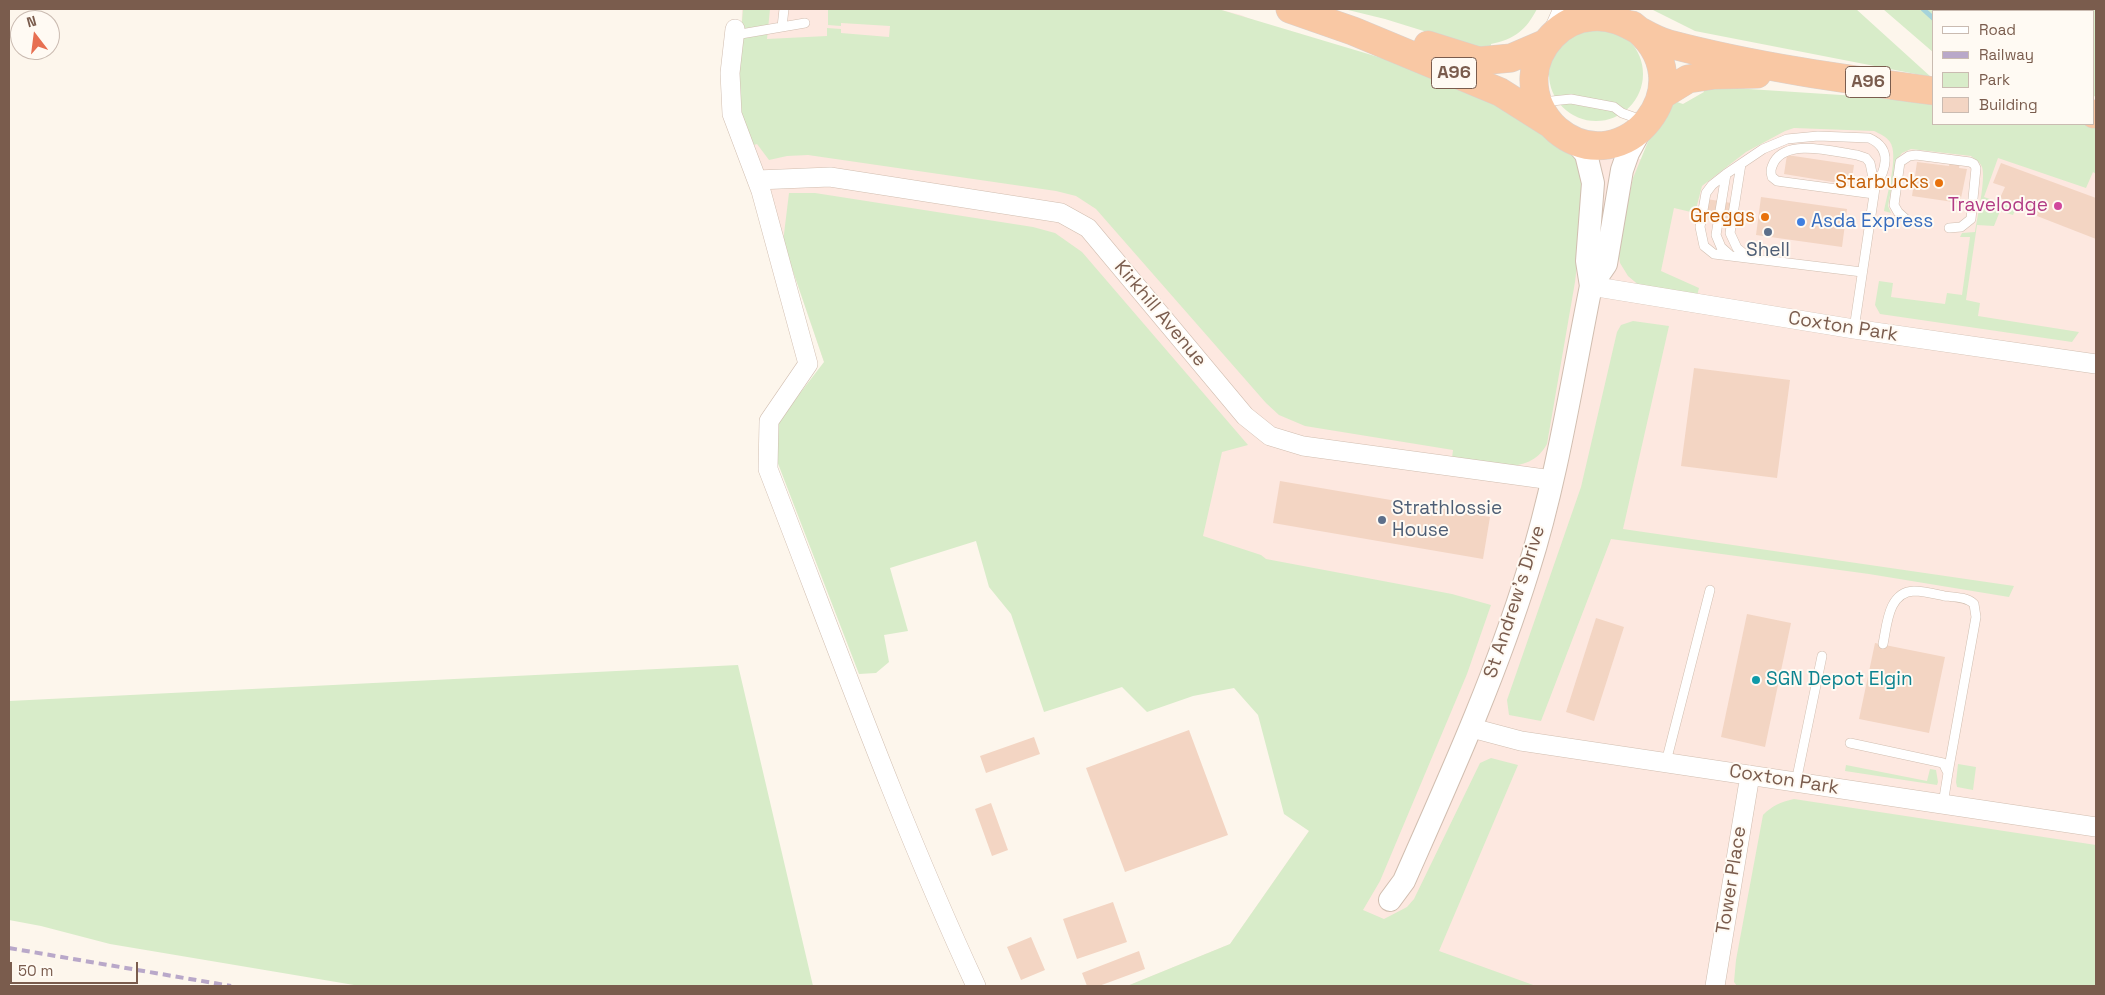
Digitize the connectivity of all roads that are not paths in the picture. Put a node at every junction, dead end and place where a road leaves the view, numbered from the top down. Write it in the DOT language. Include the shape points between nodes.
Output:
graph roads {
  1 [pos="784,9"];
  2 [pos="1290,9"];
  3 [pos="1563,9"];
  4 [pos="1625,19"];
  5 [pos="806,23"];
  6 [pos="782,27"];
  7 [pos="1353,31"];
  8 [pos="735,32"];
  9 [pos="1548,41"];
  10 [pos="1803,74"];
  11 [pos="1932,91"];
  12 [pos="1662,95"];
  13 [pos="1535,109"];
  14 [pos="1645,125"];
  15 [pos="1574,140"];
  16 [pos="1741,164"];
  17 [pos="1726,174"];
  18 [pos="757,180"];
  19 [pos="1874,191"];
  20 [pos="1909,222"];
  21 [pos="1949,228"];
  22 [pos="1732,256"];
  23 [pos="1749,259"];
  24 [pos="1862,272"];
  25 [pos="1591,286"];
  26 [pos="1854,329"];
  27 [pos="2096,364"];
  28 [pos="1552,480"];
  29 [pos="1710,590"];
  30 [pos="1883,644"];
  31 [pos="1822,656"];
  32 [pos="1472,728"];
  33 [pos="1850,743"];
  34 [pos="1666,762"];
  35 [pos="1948,773"];
  36 [pos="1750,775"];
  37 [pos="1796,782"];
  38 [pos="1943,804"];
  39 [pos="2096,827"];
  40 [pos="1390,900"];
  41 [pos="976,986"];
  42 [pos="1715,986"];
  1 -- 6 [label="lane"];
  2 -- 7 [label="highway, A96"];
  3 -- 9 [label="street"];
  4 -- 9 [label="highway, A96" via="1585,18 1569,24"];
  4 -- 10 [label="highway, A96" via="1667,44"];
  4 -- 12 [label="highway" via="1647,38 1658,55 1663,75"];
  5 -- 6 [label="lane"];
  6 -- 8 [label="lane"];
  7 -- 9 [label="highway, A96" via="1413,40 1480,61 1510,58"];
  7 -- 13 [label="highway, A96"];
  8 -- 18 [label="street" via="730,73 732,114"];
  9 -- 13 [label="highway" via="1535,72"];
  10 -- 11 [label="highway, A96"];
  10 -- 12 [label="highway, A96" via="1714,75 1688,80"];
  12 -- 14 [label="highway"];
  13 -- 14 [label="lane" via="1571,99 1614,107"];
  13 -- 15 [label="highway, A96" via="1557,130"];
  14 -- 15 [label="highway, A96" via="1624,140 1604,145"];
  14 -- 25 [label="street, St Andrew's Drive" via="1622,170 1606,264"];
  15 -- 25 [label="street, St Andrew's Drive" via="1586,154 1593,183 1587,261"];
  16 -- 17 [label="lane"];
  16 -- 19 [label="lane" via="1787,139 1818,136 1869,138 1879,146 1886,161"];
  16 -- 23 [label="lane" via="1730,233 1737,248"];
  17 -- 22 [label="lane" via="1716,235 1721,247"];
  17 -- 22 [label="lane" via="1706,193 1700,227 1703,243 1710,252"];
  18 -- 28 [label="street, Kirkhill Avenue" via="830,177 1061,213 1088,228 1245,416 1270,436 1303,446"];
  18 -- 41 [label="street" via="808,364 769,422 768,469 907,827"];
  19 -- 19 [label="lane" via="1870,163 1857,154 1796,148 1779,156 1771,167 1772,177 1777,181"];
  19 -- 24 [label="lane"];
  20 -- 21 [label="lane" via="1894,204 1900,162 1916,155 1970,162 1976,168 1971,219 1962,227"];
  22 -- 23 [label="lane"];
  23 -- 24 [label="lane"];
  24 -- 26 [label="lane"];
  25 -- 26 [label="street, Coxton Park"];
  25 -- 28 [label="street, St Andrew's Drive"];
  26 -- 27 [label="street, Coxton Park"];
  28 -- 32 [label="street, St Andrew's Drive" via="1529,571"];
  29 -- 34 [label="lane"];
  30 -- 35 [label="lane" via="1890,610 1905,592 1966,599 1974,604 1976,617"];
  31 -- 37 [label="lane"];
  32 -- 34 [label="street, Coxton Park" via="1521,741"];
  32 -- 40 [label="street, St Andrew's Drive" via="1404,881"];
  33 -- 35 [label="lane" via="1932,759 1943,763"];
  34 -- 36 [label="street, Coxton Park"];
  35 -- 38 [label="lane"];
  36 -- 37 [label="street, Coxton Park"];
  36 -- 42 [label="street, Tower Place"];
  37 -- 38 [label="street, Coxton Park"];
  38 -- 39 [label="street, Coxton Park"];
}
